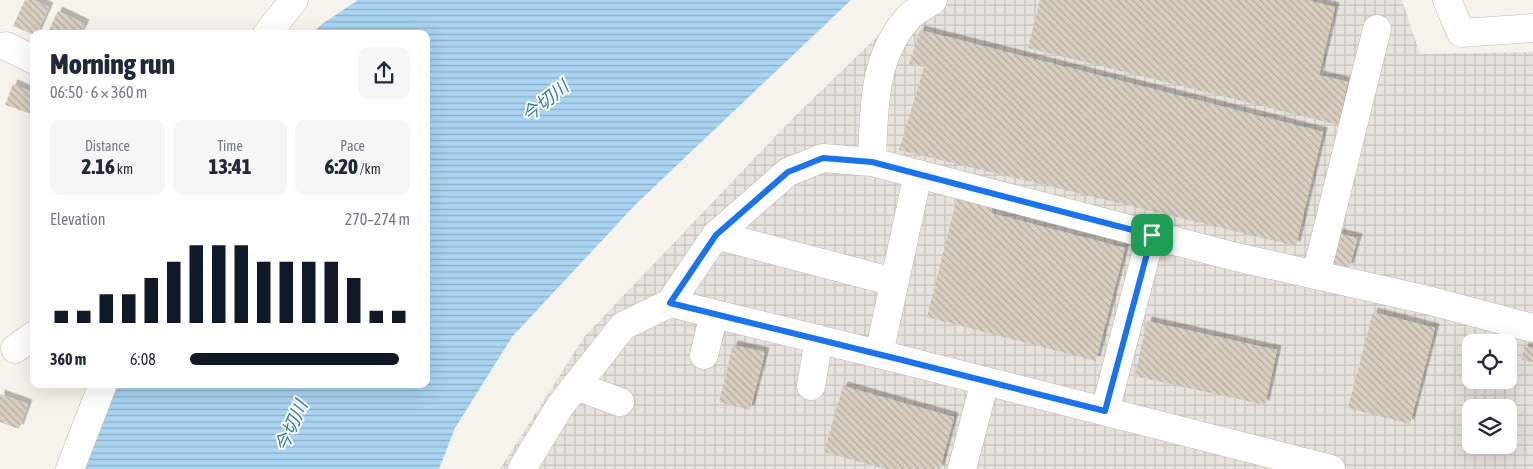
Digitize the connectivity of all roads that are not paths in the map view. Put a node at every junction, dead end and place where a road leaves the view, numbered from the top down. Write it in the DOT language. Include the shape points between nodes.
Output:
graph roads {
  1 [pos="294,0"];
  2 [pos="933,0"];
  3 [pos="1447,0"];
  4 [pos="1533,28"];
  5 [pos="1377,29"];
  6 [pos="270,30"];
  7 [pos="6,46"];
  8 [pos="30,58"];
  9 [pos="872,162"];
  10 [pos="918,174"];
  11 [pos="716,235"];
  12 [pos="1152,235"];
  13 [pos="1316,275"];
  14 [pos="894,282"];
  15 [pos="670,303"];
  16 [pos="714,314"];
  17 [pos="1533,328"];
  18 [pos="819,339"];
  19 [pos="879,354"];
  20 [pos="704,355"];
  21 [pos="985,381"];
  22 [pos="576,386"];
  23 [pos="811,386"];
  24 [pos="101,388"];
  25 [pos="620,402"];
  26 [pos="1105,411"];
  27 [pos="1302,465"];
  28 [pos="70,469"];
  29 [pos="522,469"];
  30 [pos="962,469"];
  31 [pos="1331,469"];
  1 -- 6 [label="street"];
  2 -- 9 [label="street" via="908,17 887,49 874,99"];
  3 -- 4 [label="street" via="1461,33"];
  5 -- 13 [label="street"];
  7 -- 8 [label="street"];
  9 -- 10 [label="street"];
  9 -- 11 [label="street" via="823,158 788,172"];
  10 -- 12 [label="street"];
  10 -- 14 [label="street"];
  11 -- 14 [label="street"];
  11 -- 15 [label="street"];
  12 -- 13 [label="street"];
  12 -- 26 [label="street"];
  13 -- 17 [label="street"];
  14 -- 19 [label="street"];
  15 -- 16 [label="street"];
  15 -- 22 [label="street" via="623,326"];
  16 -- 18 [label="street"];
  16 -- 20 [label="street"];
  18 -- 19 [label="street"];
  18 -- 23 [label="street"];
  19 -- 21 [label="street"];
  21 -- 26 [label="street"];
  21 -- 30 [label="street"];
  22 -- 25 [label="street"];
  22 -- 29 [label="street" via="560,406"];
  24 -- 28 [label="street"];
  26 -- 27 [label="street"];
  27 -- 31 [label="street"];
}
